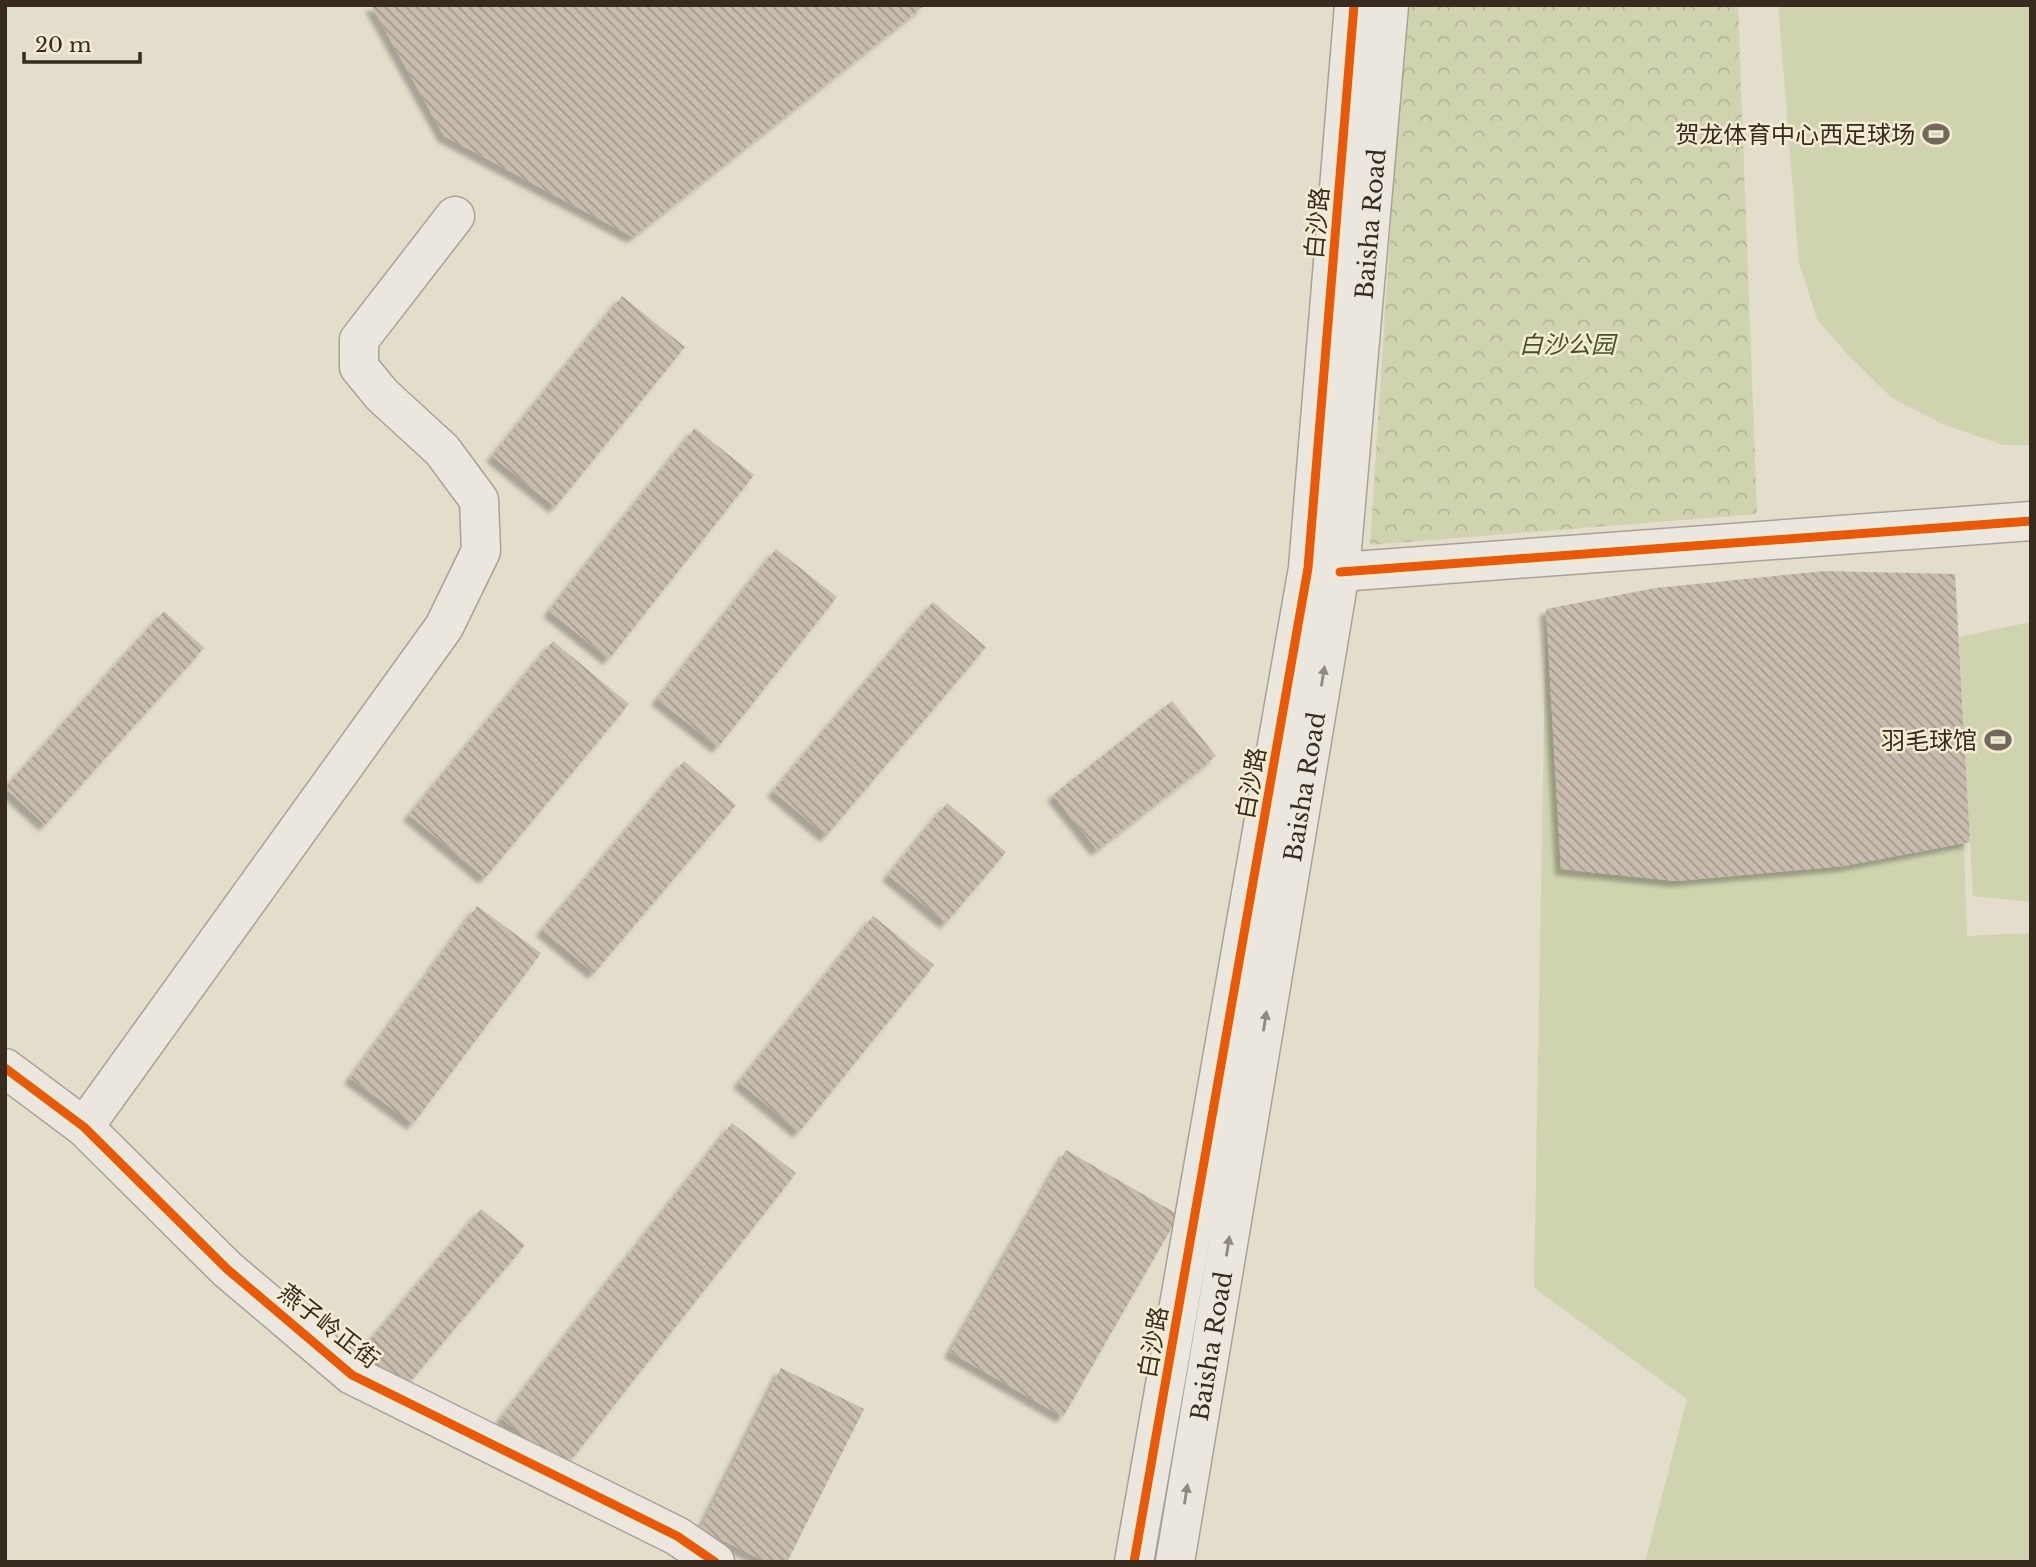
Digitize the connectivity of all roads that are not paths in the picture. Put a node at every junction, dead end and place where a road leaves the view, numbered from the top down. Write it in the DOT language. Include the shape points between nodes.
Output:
graph roads {
  1 [pos="1354,5"];
  2 [pos="1389,5"];
  3 [pos="455,216"];
  4 [pos="2031,520"];
  5 [pos="1340,572"];
  6 [pos="5,1068"];
  7 [pos="84,1127"];
  8 [pos="715,1562"];
  9 [pos="1134,1562"];
  10 [pos="1175,1562"];
  1 -- 9 [label="street, 白沙路" via="1308,568"];
  2 -- 5 [label="street, Baisha Road"];
  3 -- 7 [label="street" via="359,340 359,367 382,395 442,450 479,500 481,551 443,627"];
  4 -- 5 [label="street"];
  10 -- 5 [label="street, Baisha Road, one-way"];
  6 -- 7 [label="street, 燕子岭正街"];
  7 -- 8 [label="street, 燕子岭正街" via="228,1269 352,1375 677,1536"];
}
